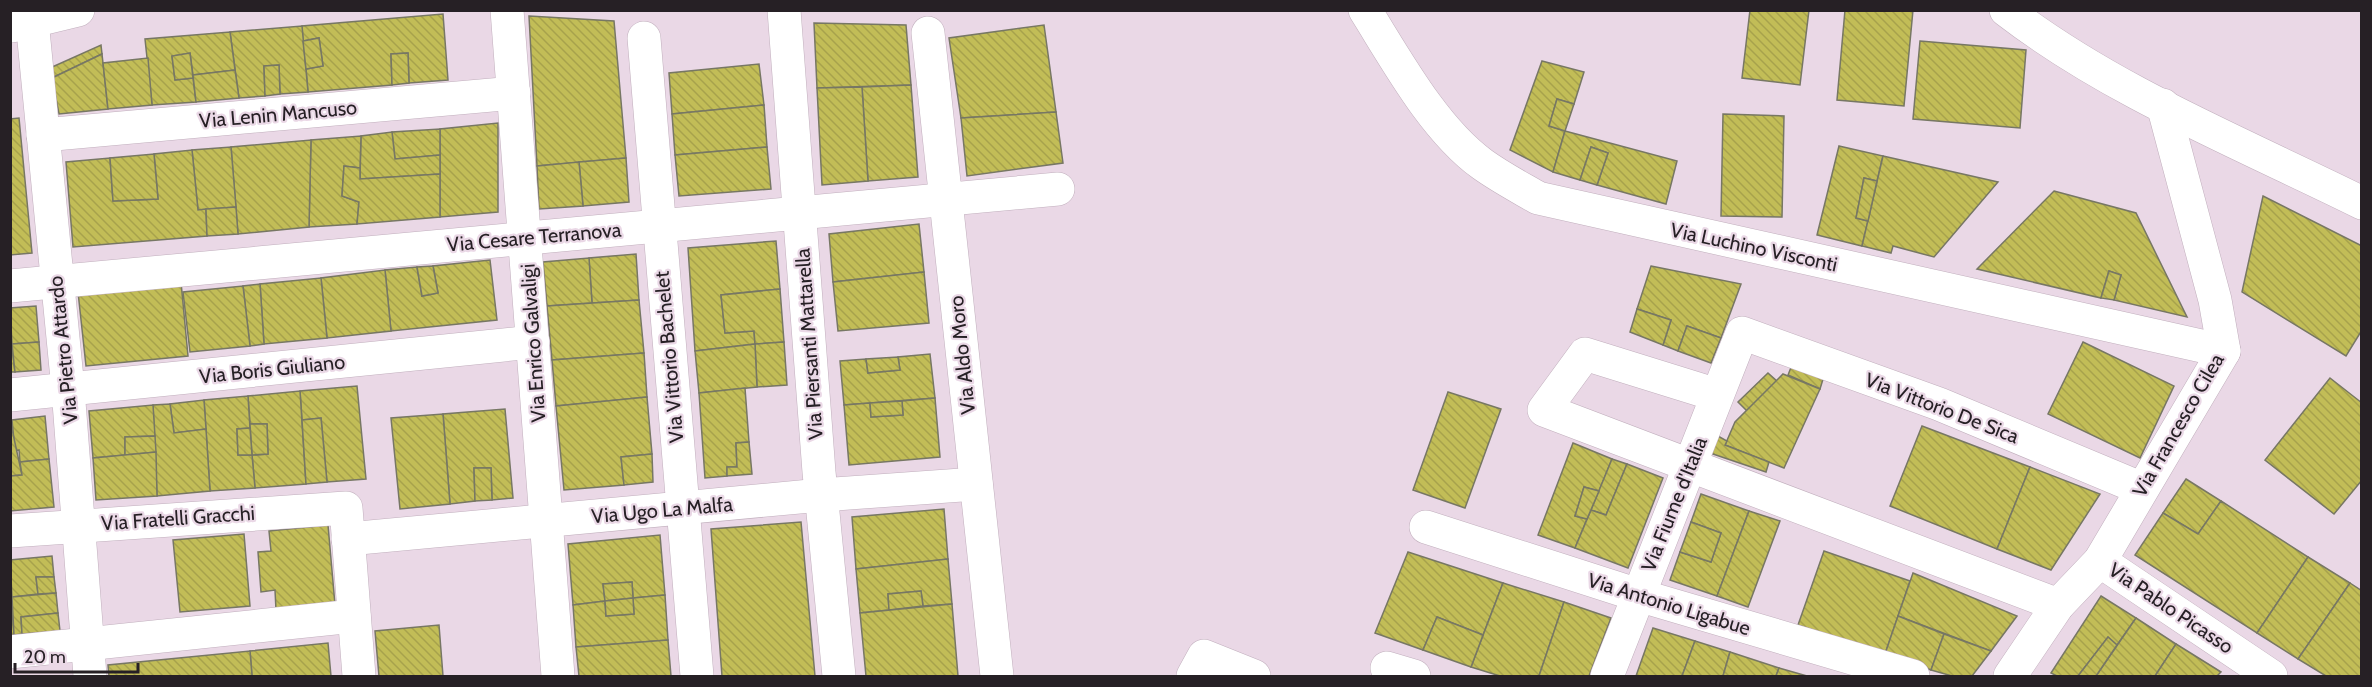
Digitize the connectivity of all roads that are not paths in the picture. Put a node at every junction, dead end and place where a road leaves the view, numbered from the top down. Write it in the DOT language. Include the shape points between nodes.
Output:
graph roads {
  1 [pos="78,10"];
  2 [pos="507,10"];
  3 [pos="784,10"];
  4 [pos="1365,10"];
  5 [pos="2018,16"];
  6 [pos="25,20"];
  7 [pos="928,33"];
  8 [pos="644,38"];
  9 [pos="514,93"];
  10 [pos="2163,105"];
  11 [pos="43,135"];
  12 [pos="1058,189"];
  13 [pos="946,199"];
  14 [pos="2361,203"];
  15 [pos="799,214"];
  16 [pos="658,226"];
  17 [pos="525,238"];
  18 [pos="56,282"];
  19 [pos="10,286"];
  20 [pos="1742,333"];
  21 [pos="533,342"];
  22 [pos="2224,351"];
  23 [pos="68,389"];
  24 [pos="10,395"];
  25 [pos="1717,395"];
  26 [pos="1689,467"];
  27 [pos="976,484"];
  28 [pos="2140,488"];
  29 [pos="821,495"];
  30 [pos="682,508"];
  31 [pos="546,521"];
  32 [pos="347,524"];
  33 [pos="78,525"];
  34 [pos="1426,527"];
  35 [pos="10,531"];
  36 [pos="2100,561"];
  37 [pos="1638,595"];
  38 [pos="2058,605"];
  39 [pos="354,616"];
  40 [pos="87,644"];
  41 [pos="10,652"];
  42 [pos="1198,666"];
  43 [pos="90,676"];
  44 [pos="360,676"];
  45 [pos="558,676"];
  46 [pos="697,676"];
  47 [pos="839,676"];
  48 [pos="997,676"];
  49 [pos="1254,676"];
  50 [pos="1607,676"];
  51 [pos="1913,676"];
  52 [pos="2010,676"];
  53 [pos="2271,676"];
  1 -- 6 [label="street"];
  2 -- 9 [label="street, Via Enrico Galvaligi"];
  3 -- 15 [label="street, Via Piersanti Mattarella"];
  4 -- 22 [label="street, Via Luchino Visconti" via="1452,136 1481,163 1538,198"];
  5 -- 10 [label="street" via="2122,84"];
  6 -- 11 [label="street, Via Pietro Attardo"];
  7 -- 13 [label="street, Via Aldo Moro"];
  8 -- 16 [label="street, Via Vittorio Bachelet"];
  9 -- 11 [label="street, Via Lenin Mancuso"];
  9 -- 17 [label="street, Via Enrico Galvaligi"];
  10 -- 14 [label="street"];
  10 -- 22 [label="street, Via Francesco Cilea" via="2215,300"];
  11 -- 18 [label="street, Via Pietro Attardo"];
  12 -- 13 [label="street, Via Cesare Terranova"];
  13 -- 15 [label="street, Via Cesare Terranova"];
  13 -- 27 [label="street, Via Aldo Moro"];
  15 -- 16 [label="street, Via Cesare Terranova"];
  15 -- 29 [label="street, Via Piersanti Mattarella"];
  16 -- 17 [label="street, Via Cesare Terranova"];
  16 -- 30 [label="street, Via Vittorio Bachelet"];
  17 -- 18 [label="street, Via Cesare Terranova"];
  17 -- 21 [label="street, Via Enrico Galvaligi"];
  18 -- 19 [label="street, Via Cesare Terranova"];
  18 -- 23 [label="street, Via Pietro Attardo"];
  20 -- 25 [label="street, Via Fiume d'Italia"];
  20 -- 28 [label="street, Via Vittorio De Sica" via="1939,404"];
  21 -- 23 [label="street, Via Boris Giuliano"];
  21 -- 31 [label="street, Via Enrico Galvaligi"];
  22 -- 28 [label="street, Via Francesco Cilea"];
  23 -- 24 [label="street, Via Boris Giuliano"];
  23 -- 33 [label="street, Via Pietro Attardo"];
  25 -- 26 [label="street, Via Fiume d'Italia"];
  25 -- 26 [label="street" via="1585,354 1544,410"];
  26 -- 37 [label="street, Via Fiume d'Italia"];
  26 -- 38 [label="street"];
  27 -- 29 [label="street, Via Ugo La Malfa"];
  27 -- 48 [label="street, Via Aldo Moro"];
  28 -- 36 [label="street, Via Francesco Cilea"];
  29 -- 30 [label="street, Via Ugo La Malfa"];
  29 -- 47 [label="street, Via Piersanti Mattarella"];
  30 -- 31 [label="street, Via Ugo La Malfa"];
  30 -- 46 [label="street, Via Vittorio Bachelet"];
  31 -- 32 [label="street, Via Ugo La Malfa"];
  31 -- 45 [label="street, Via Enrico Galvaligi"];
  32 -- 33 [label="street, Via Fratelli Gracchi"];
  32 -- 39 [label="street"];
  33 -- 35 [label="street, Via Fratelli Gracchi"];
  33 -- 40 [label="street, Via Pietro Attardo"];
  34 -- 37 [label="street, Via Antonio Ligabue"];
  36 -- 38 [label="street, Via Francesco Cilea"];
  36 -- 53 [label="street, Via Pablo Picasso"];
  37 -- 50 [label="street, Via Fiume d'Italia"];
  37 -- 51 [label="street, Via Antonio Ligabue"];
  38 -- 52 [label="street, Via Francesco Cilea"];
  39 -- 40 [label="street"];
  39 -- 44 [label="street"];
  40 -- 41 [label="street"];
  40 -- 43 [label="street, Via Pietro Attardo"];
  42 -- 49 [label="street"];
}
